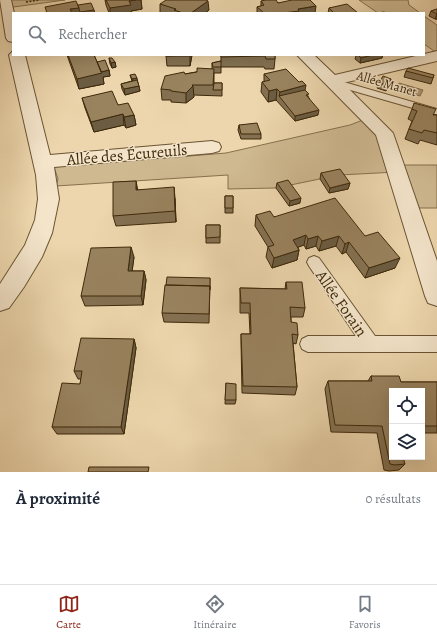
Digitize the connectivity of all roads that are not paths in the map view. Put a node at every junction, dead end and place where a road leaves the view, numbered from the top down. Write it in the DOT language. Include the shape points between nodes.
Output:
graph roads {
  1 [pos="5,0"];
  2 [pos="12,33"];
  3 [pos="17,56"];
  4 [pos="305,56"];
  5 [pos="437,56"];
  6 [pos="330,81"];
  7 [pos="437,112"];
  8 [pos="212,147"];
  9 [pos="42,162"];
  10 [pos="314,262"];
  11 [pos="437,296"];
  12 [pos="0,301"];
  13 [pos="308,344"];
  14 [pos="371,344"];
  15 [pos="437,344"];
  1 -- 2 [label="street"];
  3 -- 9 [label="street, Allée des Écureuils"];
  4 -- 6 [label="street"];
  5 -- 6 [label="street"];
  6 -- 7 [label="lane, Allée Manet"];
  6 -- 11 [label="street" via="384,132"];
  8 -- 9 [label="street, Allée des Écureuils"];
  9 -- 12 [label="street, Allée des Écureuils" via="49,191 45,220 24,268"];
  10 -- 14 [label="lane, Allée Forain"];
  13 -- 14 [label="lane, Allée Forain"];
  14 -- 15 [label="lane, Allée Forain"];
}
